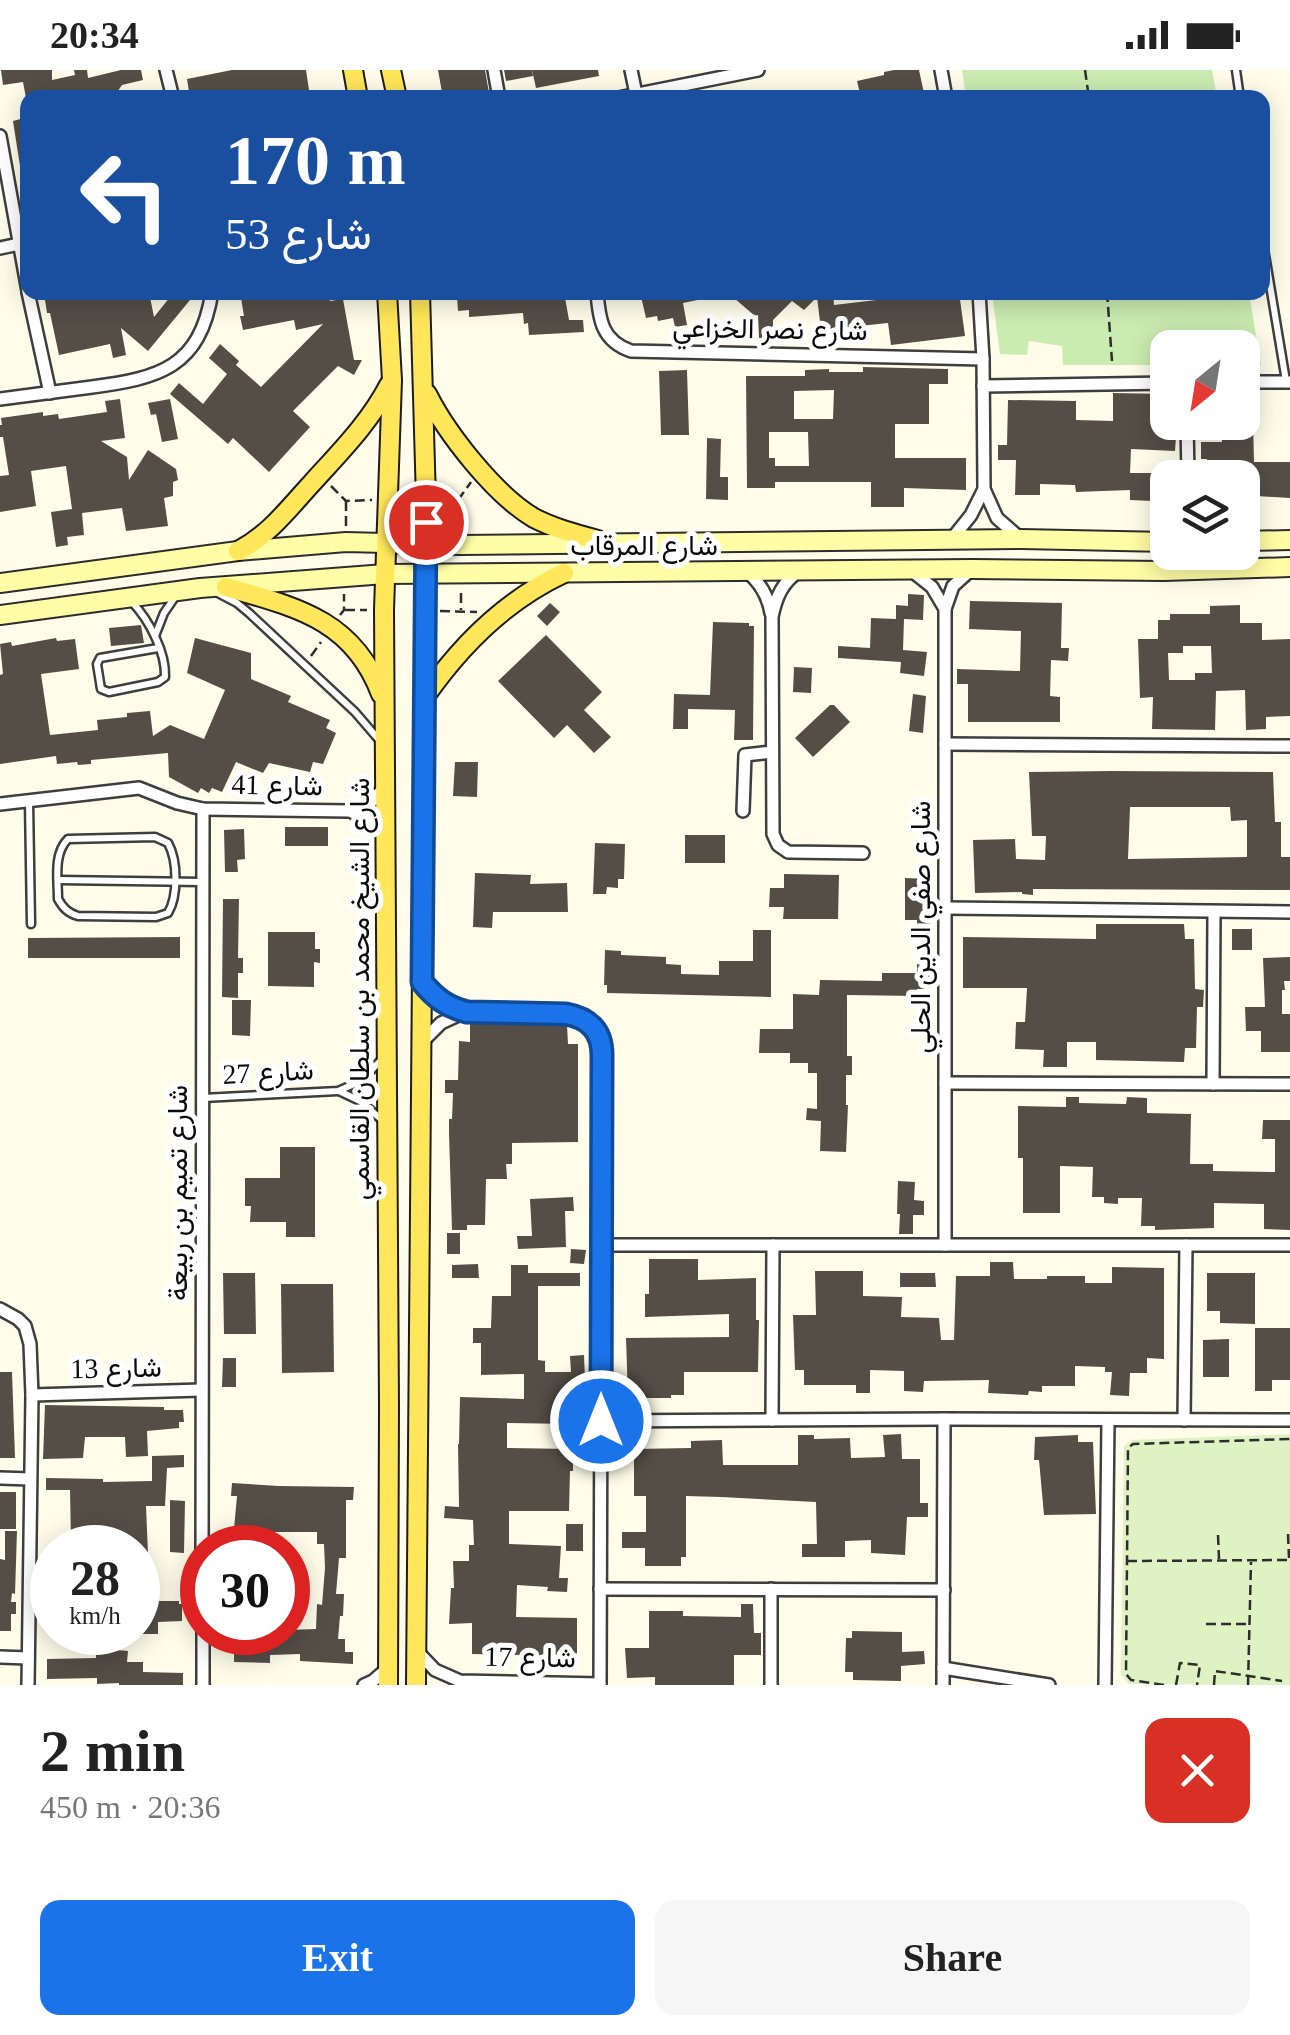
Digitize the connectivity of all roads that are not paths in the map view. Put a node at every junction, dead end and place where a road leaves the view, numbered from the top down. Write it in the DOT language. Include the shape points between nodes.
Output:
graph roads {
  1 [pos="758,70"];
  2 [pos="656,90"];
  3 [pos="0,136"];
  4 [pos="19,244"];
  5 [pos="0,248"];
  6 [pos="20,249"];
  7 [pos="1270,282"];
  8 [pos="30,300"];
  9 [pos="211,300"];
  10 [pos="387,300"];
  11 [pos="420,300"];
  12 [pos="597,300"];
  13 [pos="979,300"];
  14 [pos="983,359"];
  15 [pos="392,380"];
  16 [pos="1260,382"];
  17 [pos="1288,382"];
  18 [pos="1150,383"];
  19 [pos="423,386"];
  20 [pos="983,386"];
  21 [pos="50,393"];
  22 [pos="0,399"];
  23 [pos="984,489"];
  24 [pos="1021,539"];
  25 [pos="950,540"];
  26 [pos="1290,540"];
  27 [pos="1260,541"];
  28 [pos="1150,542"];
  29 [pos="386,543"];
  30 [pos="608,543"];
  31 [pos="425,544"];
  32 [pos="238,551"];
  33 [pos="1290,567"];
  34 [pos="912,570"];
  35 [pos="972,570"];
  36 [pos="746,571"];
  37 [pos="799,571"];
  38 [pos="564,573"];
  39 [pos="385,574"];
  40 [pos="425,574"];
  41 [pos="0,583"];
  42 [pos="226,586"];
  43 [pos="200,588"];
  44 [pos="178,592"];
  45 [pos="128,598"];
  46 [pos="944,609"];
  47 [pos="0,615"];
  48 [pos="772,617"];
  49 [pos="154,637"];
  50 [pos="158,648"];
  51 [pos="424,699"];
  52 [pos="384,703"];
  53 [pos="945,744"];
  54 [pos="1290,746"];
  55 [pos="386,750"];
  56 [pos="772,752"];
  57 [pos="384,787"];
  58 [pos="29,801"];
  59 [pos="0,804"];
  60 [pos="203,809"];
  61 [pos="350,811"];
  62 [pos="743,811"];
  63 [pos="385,835"];
  64 [pos="862,852"];
  65 [pos="58,880"];
  66 [pos="174,882"];
  67 [pos="203,882"];
  68 [pos="945,908"];
  69 [pos="1214,912"];
  70 [pos="1290,912"];
  71 [pos="31,924"];
  72 [pos="422,982"];
  73 [pos="467,1012"];
  74 [pos="421,1044"];
  75 [pos="386,1052"];
  76 [pos="945,1083"];
  77 [pos="1213,1084"];
  78 [pos="1290,1084"];
  79 [pos="338,1090"];
  80 [pos="202,1098"];
  81 [pos="386,1126"];
  82 [pos="602,1245"];
  83 [pos="773,1245"];
  84 [pos="945,1245"];
  85 [pos="1186,1245"];
  86 [pos="1290,1245"];
  87 [pos="0,1310"];
  88 [pos="201,1390"];
  89 [pos="32,1395"];
  90 [pos="389,1406"];
  91 [pos="944,1418"];
  92 [pos="772,1420"];
  93 [pos="1108,1420"];
  94 [pos="1184,1420"];
  95 [pos="1290,1420"];
  96 [pos="601,1421"];
  97 [pos="0,1478"];
  98 [pos="30,1479"];
  99 [pos="417,1481"];
  100 [pos="202,1525"];
  101 [pos="600,1589"];
  102 [pos="771,1589"];
  103 [pos="944,1590"];
  104 [pos="416,1650"];
  105 [pos="203,1655"];
  106 [pos="0,1657"];
  107 [pos="28,1658"];
  108 [pos="943,1668"];
  109 [pos="388,1676"];
  110 [pos="454,1683"];
  111 [pos="600,1684"];
  112 [pos="28,1685"];
  113 [pos="203,1685"];
  114 [pos="364,1685"];
  115 [pos="416,1685"];
  116 [pos="771,1685"];
  117 [pos="943,1685"];
  118 [pos="1049,1685"];
  119 [pos="1106,1685"];
  1 -- 2 [label="street"];
  3 -- 4 [label="street"];
  4 -- 5 [label="street"];
  4 -- 6 [label="street"];
  7 -- 17 [label="lane"];
  8 -- 21 [label="street"];
  9 -- 21 [label="street" via="200,334 172,366 143,380"];
  10 -- 15 [label="main road, شارع الشيخ محمد بن سلطان القاسمي"];
  11 -- 19 [label="main road"];
  12 -- 14 [label="street, شارع نصر الخزاعي" via="607,336 631,351"];
  13 -- 14 [label="street"];
  14 -- 20 [label="street"];
  15 -- 29 [label="main road, شارع الشيخ محمد بن سلطان القاسمي"];
  15 -- 32 [label="main road" via="355,436 259,539"];
  16 -- 17 [label="street"];
  18 -- 20 [label="street"];
  19 -- 30 [label="main road" via="448,430 522,510"];
  19 -- 31 [label="main road"];
  20 -- 23 [label="street"];
  21 -- 22 [label="street"];
  23 -- 24 [label="street" via="997,518"];
  23 -- 25 [label="street"];
  24 -- 25 [label="main road, شارع المرقاب"];
  24 -- 28 [label="main road, شارع المرقاب"];
  25 -- 30 [label="main road, شارع المرقاب"];
  26 -- 27 [label="main road"];
  29 -- 31 [label="main road, شارع المرقاب"];
  29 -- 32 [label="main road, شارع المرقاب"];
  29 -- 39 [label="main road, شارع الشيخ محمد بن سلطان القاسمي"];
  30 -- 31 [label="main road, شارع المرقاب"];
  31 -- 40 [label="main road"];
  32 -- 41 [label="main road, شارع المرقاب"];
  33 -- 35 [label="main road, شارع المرقاب"];
  34 -- 35 [label="main road, شارع المرقاب"];
  34 -- 37 [label="main road, شارع المرقاب"];
  34 -- 46 [label="street"];
  35 -- 46 [label="street" via="954,586"];
  36 -- 37 [label="main road, شارع المرقاب"];
  36 -- 38 [label="main road, شارع المرقاب"];
  36 -- 48 [label="street" via="764,591"];
  37 -- 48 [label="street" via="780,590"];
  38 -- 40 [label="main road, شارع المرقاب"];
  38 -- 51 [label="main road" via="522,596 480,632"];
  39 -- 40 [label="main road, شارع المرقاب"];
  39 -- 42 [label="main road, شارع المرقاب"];
  39 -- 52 [label="main road, شارع الشيخ محمد بن سلطان القاسمي"];
  40 -- 51 [label="main road"];
  42 -- 43 [label="main road, شارع المرقاب"];
  42 -- 52 [label="main road" via="332,626 364,660"];
  43 -- 44 [label="main road, شارع المرقاب"];
  43 -- 55 [label="lane" via="249,613"];
  44 -- 45 [label="main road, شارع المرقاب"];
  44 -- 49 [label="lane"];
  45 -- 47 [label="main road, شارع المرقاب"];
  45 -- 49 [label="lane"];
  46 -- 53 [label="street, شارع صفي الدين الحلي"];
  48 -- 56 [label="street"];
  49 -- 50 [label="lane"];
  50 -- 50 [label="lane" via="100,658 100,687 106,692 158,682 165,668"];
  51 -- 72 [label="main road"];
  52 -- 55 [label="main road, شارع الشيخ محمد بن سلطان القاسمي"];
  53 -- 54 [label="street"];
  53 -- 68 [label="street, شارع صفي الدين الحلي"];
  55 -- 57 [label="main road, شارع الشيخ محمد بن سلطان القاسمي"];
  56 -- 62 [label="street" via="744,755"];
  56 -- 64 [label="street" via="778,845 794,852"];
  57 -- 61 [label="street, شارع 41"];
  57 -- 63 [label="main road, شارع الشيخ محمد بن سلطان القاسمي"];
  58 -- 59 [label="street, شارع 41"];
  58 -- 60 [label="street, شارع 41" via="140,788"];
  58 -- 71 [label="lane"];
  60 -- 61 [label="street, شارع 41"];
  60 -- 67 [label="street, شارع تميم بن ربيعة"];
  61 -- 63 [label="street, شارع 41"];
  63 -- 75 [label="main road, شارع الشيخ محمد بن سلطان القاسمي"];
  65 -- 66 [label="lane"];
  65 -- 66 [label="lane" via="61,905 78,916 162,916 172,908"];
  65 -- 66 [label="lane" via="59,850 68,840 155,837 172,849"];
  66 -- 67 [label="lane"];
  67 -- 80 [label="street, شارع تميم بن ربيعة"];
  68 -- 69 [label="street"];
  68 -- 76 [label="street, شارع صفي الدين الحلي"];
  69 -- 70 [label="street"];
  69 -- 77 [label="street"];
  72 -- 73 [label="street" via="441,1002"];
  72 -- 74 [label="main road"];
  73 -- 74 [label="street" via="441,1022"];
  73 -- 82 [label="street" via="566,1014 597,1031"];
  74 -- 99 [label="main road"];
  75 -- 79 [label="lane, شارع 27" via="361,1080"];
  75 -- 81 [label="main road, شارع الشيخ محمد بن سلطان القاسمي"];
  76 -- 77 [label="street"];
  76 -- 84 [label="street, شارع صفي الدين الحلي"];
  77 -- 78 [label="street"];
  79 -- 80 [label="lane, شارع 27"];
  79 -- 81 [label="lane, شارع 27"];
  80 -- 88 [label="street, شارع تميم بن ربيعة"];
  81 -- 90 [label="main road, شارع الشيخ محمد بن سلطان القاسمي"];
  82 -- 83 [label="street"];
  82 -- 96 [label="street"];
  83 -- 84 [label="street"];
  83 -- 92 [label="street"];
  84 -- 85 [label="street"];
  85 -- 86 [label="street"];
  85 -- 94 [label="street"];
  87 -- 89 [label="street" via="25,1326"];
  88 -- 89 [label="street, شارع 13"];
  88 -- 100 [label="street, شارع تميم بن ربيعة"];
  89 -- 98 [label="street"];
  90 -- 99 [label="main road" via="398,1426 399,1479 407,1486"];
  90 -- 109 [label="main road, شارع الشيخ محمد بن سلطان القاسمي"];
  91 -- 92 [label="street"];
  91 -- 93 [label="street"];
  91 -- 103 [label="street"];
  92 -- 96 [label="street"];
  93 -- 94 [label="street"];
  93 -- 119 [label="street"];
  94 -- 95 [label="street"];
  96 -- 101 [label="street"];
  97 -- 98 [label="street"];
  98 -- 107 [label="street"];
  99 -- 104 [label="main road"];
  101 -- 102 [label="street"];
  101 -- 111 [label="street"];
  102 -- 103 [label="street"];
  102 -- 116 [label="street"];
  103 -- 108 [label="street"];
  104 -- 110 [label="street, شارع 17"];
  104 -- 115 [label="main road"];
  105 -- 113 [label="street"];
  106 -- 107 [label="street"];
  107 -- 112 [label="street"];
  108 -- 117 [label="street"];
  108 -- 118 [label="street"];
  109 -- 114 [label="street"];
  110 -- 111 [label="street, شارع 17"];
}
